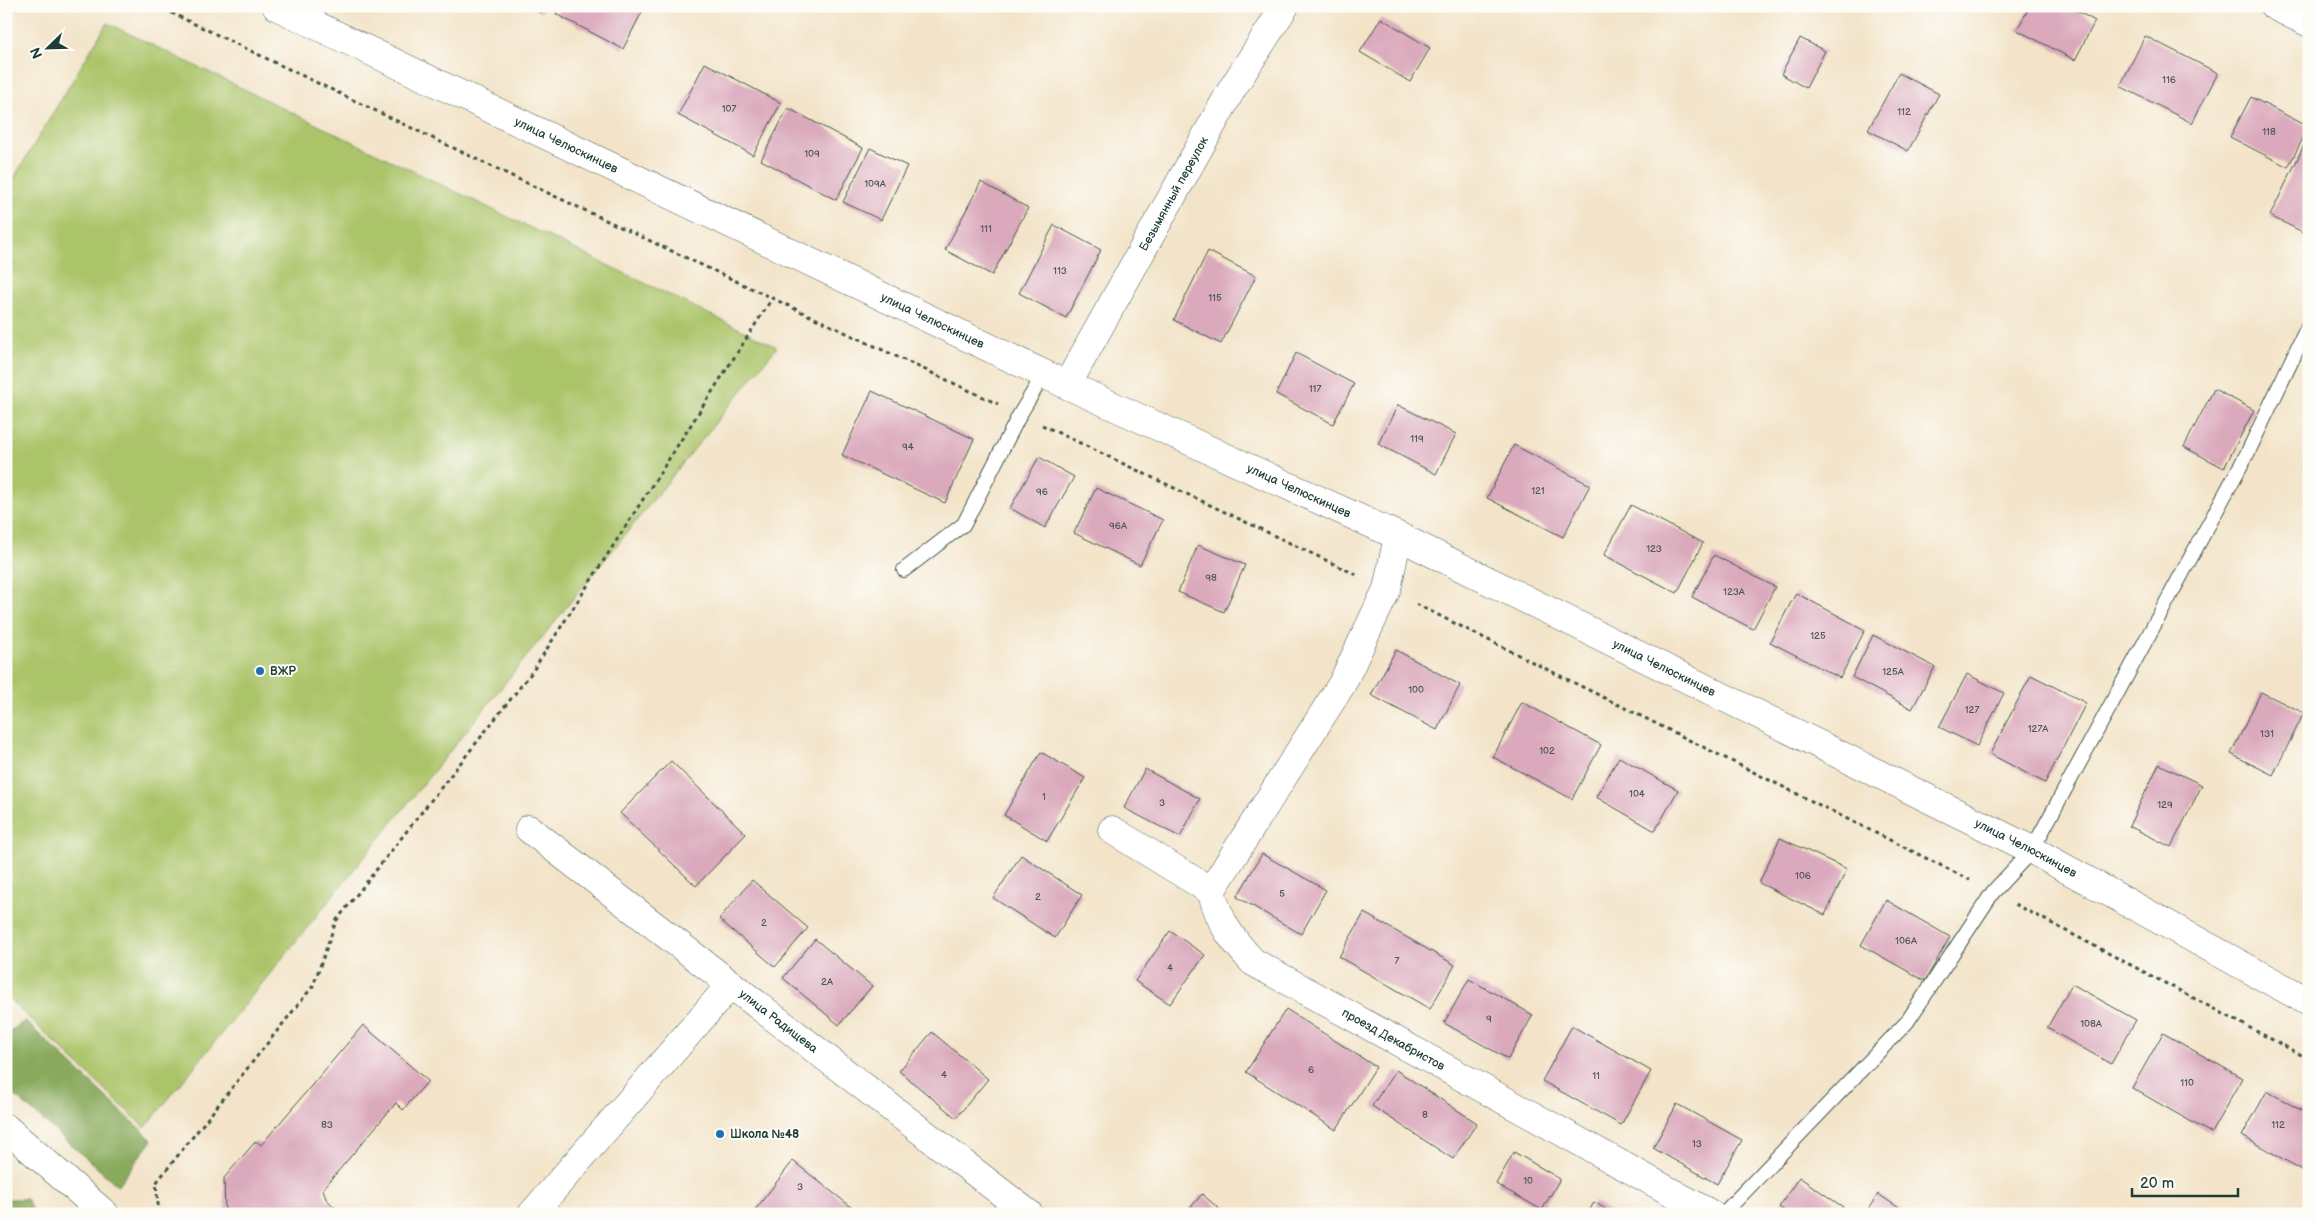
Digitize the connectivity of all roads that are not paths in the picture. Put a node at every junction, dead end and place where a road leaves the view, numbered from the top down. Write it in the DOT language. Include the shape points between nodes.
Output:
graph roads {
  1 [pos="276,6"];
  2 [pos="1285,6"];
  3 [pos="2274,6"];
  4 [pos="2309,23"];
  5 [pos="2309,324"];
  6 [pos="1055,379"];
  7 [pos="1398,536"];
  8 [pos="904,570"];
  9 [pos="529,829"];
  10 [pos="1112,830"];
  11 [pos="2032,850"];
  12 [pos="1211,891"];
  13 [pos="731,984"];
  14 [pos="2309,1002"];
  15 [pos="6,1128"];
  16 [pos="105,1214"];
  17 [pos="532,1214"];
  18 [pos="1028,1214"];
  19 [pos="1711,1214"];
  20 [pos="1724,1214"];
  1 -- 6 [label="street, улица Челюскинцев"];
  2 -- 6 [label="street, Безымянный переулок"];
  3 -- 4 [label="street"];
  5 -- 11 [label="lane" via="2248,452"];
  6 -- 7 [label="street, улица Челюскинцев"];
  6 -- 8 [label="lane" via="1020,414 964,524"];
  7 -- 11 [label="street, улица Челюскинцев"];
  7 -- 12 [label="street" via="1386,589 1342,684"];
  9 -- 13 [label="street, улица Радищева"];
  10 -- 12 [label="street"];
  11 -- 14 [label="street, улица Челюскинцев"];
  11 -- 20 [label="lane" via="1994,892 1907,1022"];
  12 -- 19 [label="street, проезд Декабристов" via="1229,936 1253,962"];
  13 -- 17 [label="street"];
  13 -- 18 [label="street, улица Радищева"];
  15 -- 16 [label="street"];
}
